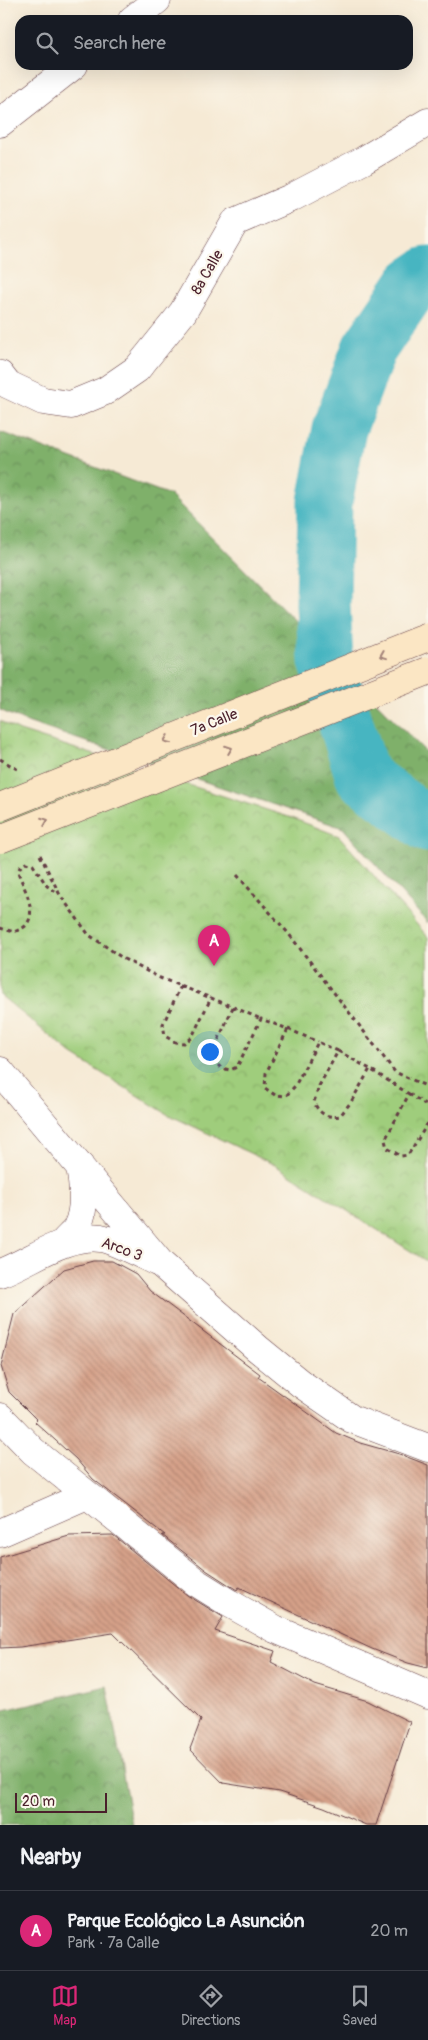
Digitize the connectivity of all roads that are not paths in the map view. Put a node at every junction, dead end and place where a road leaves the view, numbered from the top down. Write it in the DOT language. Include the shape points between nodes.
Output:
graph roads {
  1 [pos="157,0"];
  2 [pos="138,15"];
  3 [pos="68,70"];
  4 [pos="428,122"];
  5 [pos="0,123"];
  6 [pos="0,375"];
  7 [pos="428,636"];
  8 [pos="428,671"];
  9 [pos="0,807"];
  10 [pos="0,839"];
  11 [pos="0,1071"];
  12 [pos="80,1166"];
  13 [pos="64,1242"];
  14 [pos="161,1264"];
  15 [pos="3,1277"];
  16 [pos="0,1417"];
  17 [pos="428,1448"];
  18 [pos="87,1495"];
  19 [pos="0,1533"];
  20 [pos="428,1695"];
  1 -- 2 [label="street"];
  3 -- 5 [label="street"];
  4 -- 6 [label="street, 8a Calle" via="346,170 235,222 183,312 137,369 104,391 71,405 43,401 7,384"];
  7 -- 9 [label="main road, 7a Calle, one-way, bridge"];
  10 -- 8 [label="main road, 7a Calle, one-way, bridge"];
  11 -- 12 [label="street"];
  12 -- 13 [label="street" via="82,1209 77,1227"];
  12 -- 14 [label="street"];
  13 -- 14 [label="street, Arco 3" via="101,1238"];
  13 -- 15 [label="street, Arco 3"];
  14 -- 17 [label="street" via="264,1354 344,1414"];
  16 -- 18 [label="street" via="33,1451"];
  18 -- 19 [label="street"];
  18 -- 20 [label="street" via="197,1582 229,1603 275,1629"];
}
